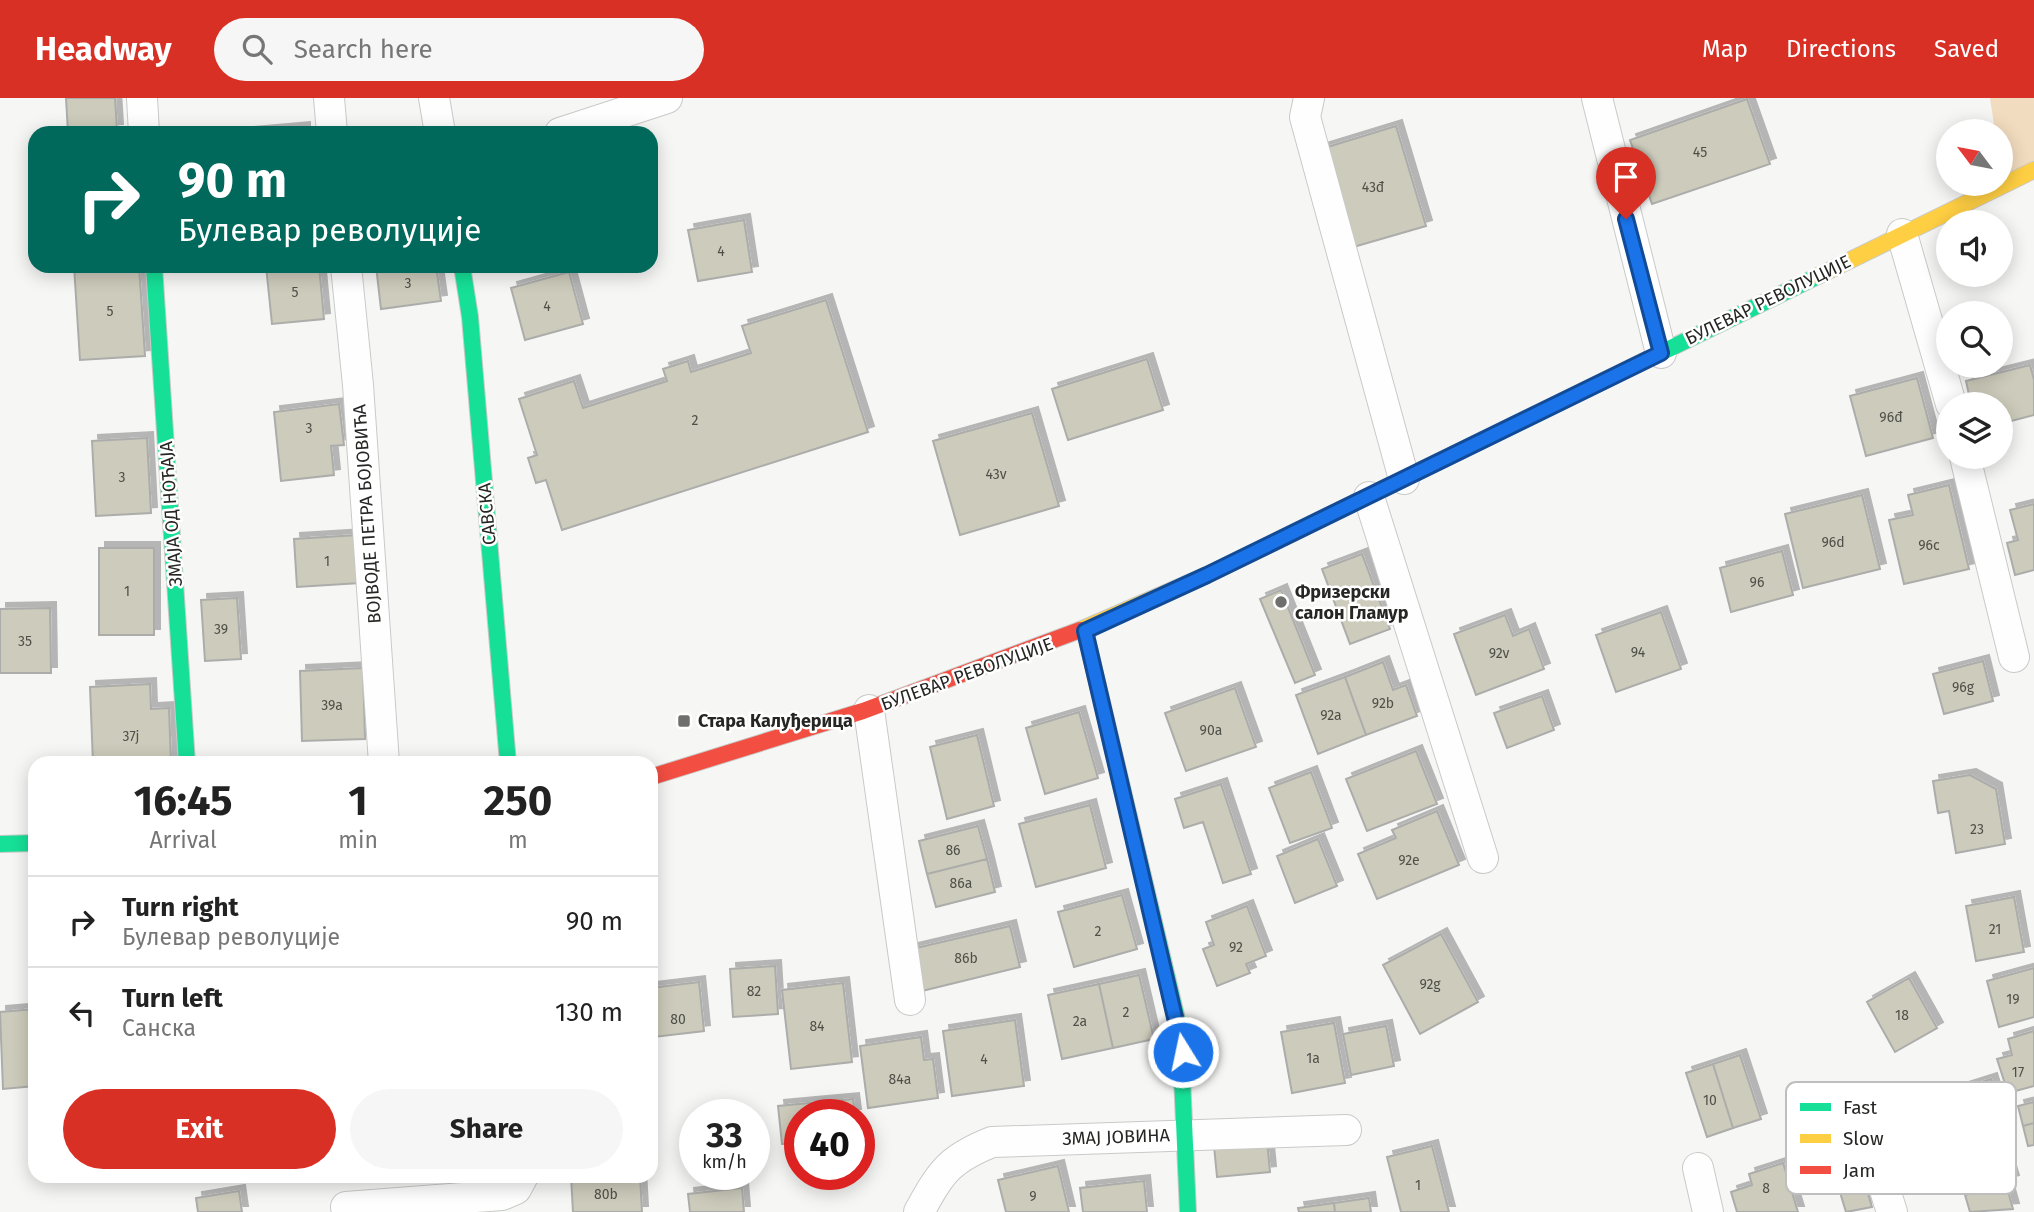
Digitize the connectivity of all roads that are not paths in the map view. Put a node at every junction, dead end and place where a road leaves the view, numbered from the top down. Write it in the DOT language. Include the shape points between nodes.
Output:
graph roads {
  1 [pos="142,98"];
  2 [pos="328,98"];
  3 [pos="435,98"];
  4 [pos="667,98"];
  5 [pos="1309,98"];
  6 [pos="1597,98"];
  7 [pos="144,126"];
  8 [pos="331,126"];
  9 [pos="439,126"];
  10 [pos="582,126"];
  11 [pos="2034,170"];
  12 [pos="1902,234"];
  13 [pos="154,273"];
  14 [pos="347,273"];
  15 [pos="463,273"];
  16 [pos="1661,353"];
  17 [pos="1948,392"];
  18 [pos="1968,469"];
  19 [pos="1404,480"];
  20 [pos="1369,497"];
  21 [pos="1085,631"];
  22 [pos="2014,657"];
  23 [pos="869,710"];
  24 [pos="187,756"];
  25 [pos="384,756"];
  26 [pos="507,756"];
  27 [pos="658,775"];
  28 [pos="28,843"];
  29 [pos="0,844"];
  30 [pos="1483,858"];
  31 [pos="909,1000"];
  32 [pos="1346,1130"];
  33 [pos="1183,1134"];
  34 [pos="1698,1168"];
  35 [pos="519,1183"];
  36 [pos="1886,1194"];
  37 [pos="346,1207"];
  38 [pos="919,1212"];
  39 [pos="1188,1212"];
  40 [pos="1708,1212"];
  41 [pos="1892,1212"];
  1 -- 7 [label="street"];
  2 -- 8 [label="street"];
  3 -- 9 [label="street"];
  4 -- 10 [label="street"];
  5 -- 19 [label="street" via="1305,117"];
  6 -- 16 [label="street"];
  11 -- 12 [label="street, БУЛЕВАР РЕВОЛУЦИЈЕ"];
  12 -- 16 [label="street, БУЛЕВАР РЕВОЛУЦИЈЕ"];
  12 -- 17 [label="street"];
  13 -- 24 [label="street, ЗМАЈА ОД НОЋАЈА"];
  14 -- 25 [label="street, ВОЈВОДЕ ПЕТРА БОЈОВИЋА"];
  15 -- 26 [label="street, САВСКА"];
  16 -- 19 [label="street, БУЛЕВАР РЕВОЛУЦИЈЕ"];
  18 -- 22 [label="street"];
  19 -- 20 [label="street, БУЛЕВАР РЕВОЛУЦИЈЕ"];
  20 -- 21 [label="street, БУЛЕВАР РЕВОЛУЦИЈЕ"];
  20 -- 30 [label="street"];
  21 -- 23 [label="street, БУЛЕВАР РЕВОЛУЦИЈЕ"];
  21 -- 33 [label="street" via="1180,1031 1186,1073"];
  23 -- 27 [label="street, БУЛЕВАР РЕВОЛУЦИЈЕ"];
  23 -- 31 [label="street, БУЛЕВАР РЕВОЛУЦИЈЕ"];
  28 -- 29 [label="street"];
  32 -- 33 [label="street, ЗМАЈ ЈОВИНА"];
  33 -- 38 [label="street, ЗМАЈ ЈОВИНА" via="992,1142 960,1155 934,1185"];
  33 -- 39 [label="street"];
  34 -- 40 [label="street"];
  35 -- 37 [label="street" via="502,1195"];
  36 -- 41 [label="street"];
}
